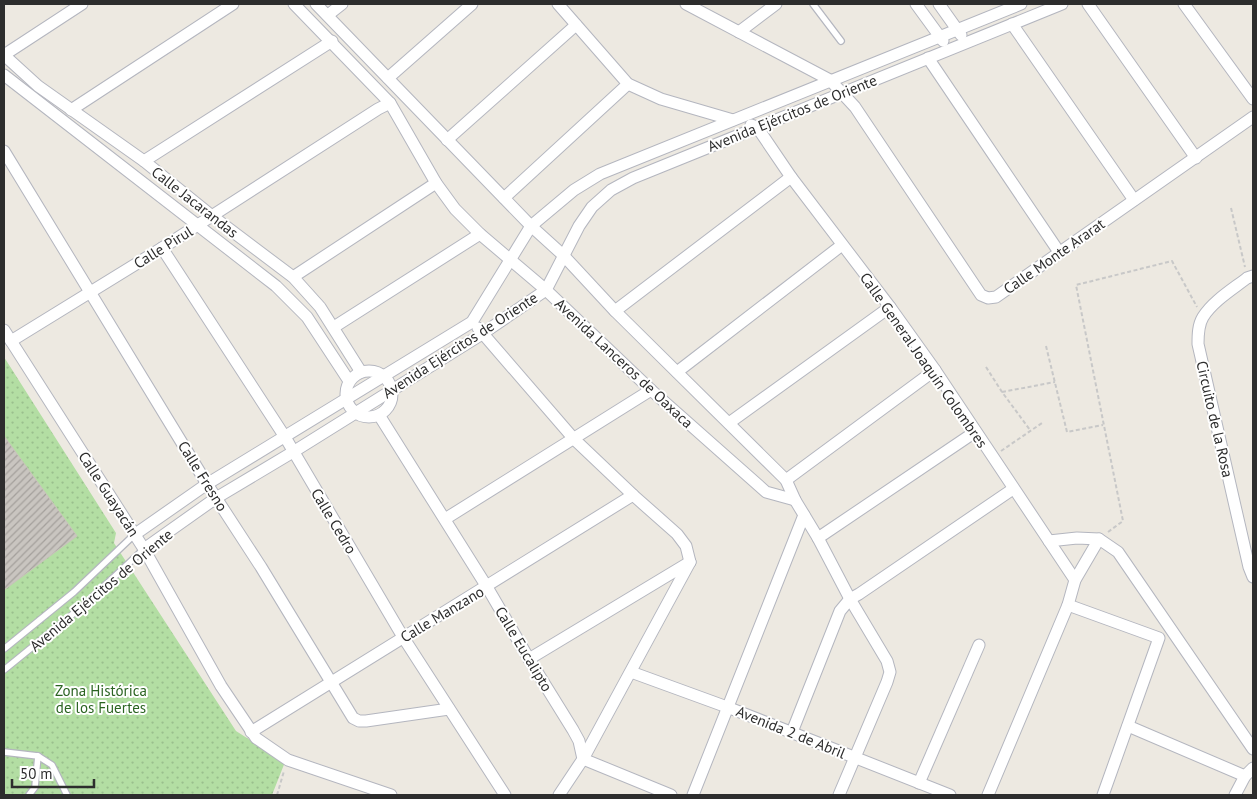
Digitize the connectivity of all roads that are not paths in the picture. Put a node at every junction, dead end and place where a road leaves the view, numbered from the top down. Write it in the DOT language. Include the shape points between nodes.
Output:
graph roads {
  1 [pos="82,4"];
  2 [pos="232,4"];
  3 [pos="294,4"];
  4 [pos="316,4"];
  5 [pos="342,4"];
  6 [pos="472,4"];
  7 [pos="558,4"];
  8 [pos="686,4"];
  9 [pos="776,4"];
  10 [pos="813,4"];
  11 [pos="917,4"];
  12 [pos="939,4"];
  13 [pos="1021,4"];
  14 [pos="1062,4"];
  15 [pos="1088,4"];
  16 [pos="1184,4"];
  17 [pos="328,15"];
  18 [pos="1012,24"];
  19 [pos="576,25"];
  20 [pos="957,29"];
  21 [pos="739,32"];
  22 [pos="939,36"];
  23 [pos="332,41"];
  24 [pos="840,42"];
  25 [pos="967,42"];
  26 [pos="949,49"];
  27 [pos="4,55"];
  28 [pos="928,58"];
  29 [pos="4,75"];
  30 [pos="388,78"];
  31 [pos="830,80"];
  32 [pos="628,84"];
  33 [pos="38,86"];
  34 [pos="842,92"];
  35 [pos="29,94"];
  36 [pos="1253,99"];
  37 [pos="390,103"];
  38 [pos="71,110"];
  39 [pos="1253,117"];
  40 [pos="733,119"];
  41 [pos="757,127"];
  42 [pos="106,135"];
  43 [pos="447,140"];
  44 [pos="96,146"];
  45 [pos="4,150"];
  46 [pos="1196,158"];
  47 [pos="144,161"];
  48 [pos="791,177"];
  49 [pos="436,183"];
  50 [pos="504,198"];
  51 [pos="1134,200"];
  52 [pos="212,216"];
  53 [pos="198,225"];
  54 [pos="531,226"];
  55 [pos="480,234"];
  56 [pos="842,245"];
  57 [pos="162,248"];
  58 [pos="1058,252"];
  59 [pos="563,255"];
  60 [pos="510,261"];
  61 [pos="294,277"];
  62 [pos="1250,277"];
  63 [pos="546,290"];
  64 [pos="90,292"];
  65 [pos="320,306"];
  66 [pos="890,307"];
  67 [pos="615,311"];
  68 [pos="307,317"];
  69 [pos="472,322"];
  70 [pos="334,327"];
  71 [pos="4,330"];
  72 [pos="482,334"];
  73 [pos="11,341"];
  74 [pos="935,370"];
  75 [pos="361,372"];
  76 [pos="677,372"];
  77 [pos="383,376"];
  78 [pos="349,382"];
  79 [pos="392,390"];
  80 [pos="651,390"];
  81 [pos="346,399"];
  82 [pos="355,413"];
  83 [pos="379,415"];
  84 [pos="730,423"];
  85 [pos="975,432"];
  86 [pos="285,438"];
  87 [pos="574,439"];
  88 [pos="293,452"];
  89 [pos="786,480"];
  90 [pos="206,484"];
  91 [pos="1013,489"];
  92 [pos="633,495"];
  93 [pos="216,498"];
  94 [pos="795,500"];
  95 [pos="804,515"];
  96 [pos="445,519"];
  97 [pos="134,534"];
  98 [pos="818,538"];
  99 [pos="1099,539"];
  100 [pos="1049,540"];
  101 [pos="144,549"];
  102 [pos="690,562"];
  103 [pos="1253,578"];
  104 [pos="1075,580"];
  105 [pos="487,587"];
  106 [pos="850,599"];
  107 [pos="1068,605"];
  108 [pos="403,637"];
  109 [pos="979,645"];
  110 [pos="4,649"];
  111 [pos="529,660"];
  112 [pos="4,670"];
  113 [pos="631,672"];
  114 [pos="331,682"];
  115 [pos="727,706"];
  116 [pos="449,709"];
  117 [pos="1128,726"];
  118 [pos="792,732"];
  119 [pos="253,735"];
  120 [pos="1253,748"];
  121 [pos="4,752"];
  122 [pos="38,756"];
  123 [pos="854,757"];
  124 [pos="583,758"];
  125 [pos="1249,772"];
  126 [pos="919,783"];
  127 [pos="934,792"];
  128 [pos="383,794"];
  129 [pos="29,795"];
  130 [pos="66,795"];
  131 [pos="505,795"];
  132 [pos="559,795"];
  133 [pos="671,795"];
  134 [pos="693,795"];
  135 [pos="840,795"];
  136 [pos="950,795"];
  137 [pos="988,795"];
  138 [pos="1103,795"];
  139 [pos="1235,795"];
  1 -- 27 [label="street"];
  2 -- 38 [label="street"];
  3 -- 23 [label="street, Avenida Lanceros de Oaxaca"];
  4 -- 17 [label="street, Avenida Lanceros de Oaxaca"];
  5 -- 17 [label="street"];
  6 -- 30 [label="street"];
  7 -- 19 [label="street"];
  8 -- 21 [label="street, Calle Monte Ararat"];
  9 -- 21 [label="street"];
  10 -- 24 [label="lane"];
  11 -- 22 [label="street"];
  12 -- 20 [label="street"];
  13 -- 20 [label="street, Avenida Ejércitos de Oriente"];
  14 -- 18 [label="street, Avenida Ejércitos de Oriente"];
  15 -- 46 [label="street"];
  16 -- 36 [label="street"];
  17 -- 30 [label="street, Avenida Lanceros de Oaxaca"];
  18 -- 25 [label="street, Avenida Ejércitos de Oriente"];
  18 -- 51 [label="street"];
  19 -- 32 [label="street"];
  19 -- 43 [label="street"];
  20 -- 22 [label="street, Avenida Ejércitos de Oriente"];
  20 -- 25 [label="street"];
  21 -- 31 [label="street, Calle Monte Ararat"];
  22 -- 26 [label="street"];
  22 -- 31 [label="street, Avenida Ejércitos de Oriente"];
  23 -- 37 [label="street, Avenida Lanceros de Oaxaca"];
  23 -- 47 [label="street"];
  25 -- 26 [label="street, Avenida Ejércitos de Oriente"];
  26 -- 28 [label="street, Avenida Ejércitos de Oriente"];
  27 -- 33 [label="street, Calle Jacarandas"];
  28 -- 34 [label="street, Avenida Ejércitos de Oriente"];
  28 -- 58 [label="street"];
  29 -- 35 [label="street, Calle Jacarandas"];
  30 -- 43 [label="street, Avenida Lanceros de Oaxaca"];
  31 -- 34 [label="street, Calle Monte Ararat"];
  31 -- 40 [label="street, Avenida Ejércitos de Oriente"];
  32 -- 40 [label="street" via="661,99"];
  32 -- 50 [label="street"];
  33 -- 35 [label="street"];
  33 -- 38 [label="street, Calle Jacarandas"];
  34 -- 41 [label="street, Avenida Ejércitos de Oriente"];
  34 -- 58 [label="street, Calle Monte Ararat" via="981,295 996,297"];
  35 -- 44 [label="street, Calle Jacarandas"];
  37 -- 49 [label="street, Avenida Lanceros de Oaxaca"];
  37 -- 52 [label="street, Calle Pirul"];
  38 -- 42 [label="street, Calle Jacarandas"];
  39 -- 46 [label="street, Calle Monte Ararat"];
  40 -- 41 [label="street"];
  40 -- 54 [label="street, Avenida Ejércitos de Oriente" via="600,174 574,190"];
  41 -- 48 [label="street, Calle General Joaquín Colombres"];
  41 -- 59 [label="street, Avenida Ejércitos de Oriente" via="632,178 611,190 592,206"];
  42 -- 44 [label="street"];
  42 -- 47 [label="street, Calle Jacarandas"];
  43 -- 50 [label="street, Avenida Lanceros de Oaxaca"];
  44 -- 53 [label="street, Calle Jacarandas"];
  45 -- 64 [label="street, Calle Fresno"];
  46 -- 51 [label="street, Calle Monte Ararat"];
  47 -- 52 [label="street, Calle Jacarandas"];
  48 -- 56 [label="street, Calle General Joaquín Colombres"];
  48 -- 67 [label="street"];
  49 -- 55 [label="street, Avenida Lanceros de Oaxaca"];
  49 -- 61 [label="street"];
  50 -- 54 [label="street, Avenida Lanceros de Oaxaca"];
  51 -- 58 [label="street, Calle Monte Ararat"];
  52 -- 53 [label="street, Calle Pirul"];
  52 -- 61 [label="street, Calle Jacarandas"];
  53 -- 57 [label="street, Calle Pirul"];
  53 -- 68 [label="street, Calle Jacarandas" via="276,286"];
  54 -- 59 [label="street, Avenida Lanceros de Oaxaca"];
  54 -- 60 [label="street, Avenida Ejércitos de Oriente"];
  55 -- 60 [label="street, Avenida Lanceros de Oaxaca"];
  55 -- 70 [label="street"];
  56 -- 66 [label="street, Calle General Joaquín Colombres"];
  56 -- 76 [label="street"];
  57 -- 64 [label="street, Calle Pirul"];
  57 -- 86 [label="street, Calle Cedro"];
  59 -- 63 [label="street, Avenida Ejércitos de Oriente"];
  59 -- 67 [label="street, Avenida Lanceros de Oaxaca"];
  60 -- 63 [label="street, Avenida Lanceros de Oaxaca"];
  60 -- 69 [label="street, Avenida Ejércitos de Oriente"];
  61 -- 65 [label="street, Calle Jacarandas"];
  62 -- 103 [label="street, Circuito de la Rosa" via="1215,304 1203,318 1198,344"];
  63 -- 72 [label="street, Avenida Ejércitos de Oriente"];
  63 -- 80 [label="street, Avenida Lanceros de Oaxaca"];
  64 -- 73 [label="street, Calle Pirul"];
  64 -- 90 [label="street, Calle Fresno"];
  65 -- 68 [label="street"];
  65 -- 70 [label="street, Calle Jacarandas"];
  66 -- 74 [label="street, Calle General Joaquín Colombres"];
  66 -- 84 [label="street"];
  67 -- 76 [label="street, Avenida Lanceros de Oaxaca"];
  68 -- 78 [label="street, Calle Jacarandas"];
  69 -- 72 [label="street"];
  69 -- 77 [label="street, Avenida Ejércitos de Oriente"];
  70 -- 75 [label="street, Calle Jacarandas"];
  71 -- 73 [label="street, Calle Guayacán"];
  72 -- 79 [label="street, Avenida Ejércitos de Oriente"];
  72 -- 87 [label="street"];
  73 -- 97 [label="street, Calle Guayacán"];
  74 -- 85 [label="street, Calle General Joaquín Colombres"];
  74 -- 89 [label="street"];
  75 -- 77 [label="street" via="373,371"];
  75 -- 78 [label="street"];
  76 -- 84 [label="street, Avenida Lanceros de Oaxaca"];
  77 -- 79 [label="street"];
  77 -- 81 [label="street, Avenida Ejércitos de Oriente"];
  78 -- 81 [label="street"];
  79 -- 82 [label="street, Avenida Ejércitos de Oriente"];
  79 -- 83 [label="street" via="388,407"];
  80 -- 87 [label="street"];
  80 -- 94 [label="street, Avenida Lanceros de Oaxaca" via="766,492"];
  81 -- 82 [label="street"];
  81 -- 86 [label="street, Avenida Ejércitos de Oriente"];
  82 -- 83 [label="street" via="364,417"];
  82 -- 88 [label="street, Avenida Ejércitos de Oriente"];
  83 -- 96 [label="street, Calle Eucalipto"];
  84 -- 89 [label="street, Avenida Lanceros de Oaxaca"];
  85 -- 91 [label="street, Calle General Joaquín Colombres"];
  85 -- 98 [label="street"];
  86 -- 88 [label="street, Calle Cedro"];
  86 -- 90 [label="street, Avenida Ejércitos de Oriente"];
  87 -- 92 [label="street"];
  87 -- 96 [label="street"];
  88 -- 93 [label="street, Avenida Ejércitos de Oriente"];
  88 -- 108 [label="street, Calle Cedro"];
  89 -- 94 [label="street, Avenida Lanceros de Oaxaca"];
  90 -- 93 [label="street, Calle Fresno"];
  90 -- 97 [label="street, Avenida Ejércitos de Oriente"];
  91 -- 100 [label="street, Calle General Joaquín Colombres"];
  91 -- 106 [label="street"];
  92 -- 102 [label="street" via="677,534 686,546"];
  92 -- 105 [label="street, Calle Manzano"];
  93 -- 101 [label="street, Avenida Ejércitos de Oriente"];
  93 -- 114 [label="street, Calle Fresno"];
  94 -- 95 [label="street, Avenida Lanceros de Oaxaca"];
  95 -- 98 [label="street, Avenida Lanceros de Oaxaca"];
  95 -- 115 [label="street"];
  96 -- 105 [label="street, Calle Eucalipto"];
  97 -- 101 [label="street, Calle Guayacán"];
  97 -- 110 [label="lane, Avenida Ejércitos de Oriente" via="74,592"];
  98 -- 106 [label="street, Avenida Lanceros de Oaxaca"];
  99 -- 100 [label="street"];
  99 -- 104 [label="street"];
  99 -- 120 [label="street" via="1118,552"];
  100 -- 104 [label="street, Calle General Joaquín Colombres"];
  101 -- 112 [label="lane, Avenida Ejércitos de Oriente" via="84,605"];
  101 -- 119 [label="street, Calle Guayacán"];
  102 -- 111 [label="street"];
  102 -- 113 [label="street"];
  104 -- 107 [label="street"];
  105 -- 108 [label="street, Calle Manzano"];
  105 -- 111 [label="street, Calle Eucalipto"];
  106 -- 118 [label="street" via="840,611"];
  106 -- 123 [label="street, Avenida Lanceros de Oaxaca" via="890,672"];
  107 -- 117 [label="street" via="1159,638"];
  107 -- 137 [label="street"];
  108 -- 114 [label="street, Calle Manzano"];
  108 -- 116 [label="street, Calle Cedro"];
  109 -- 126 [label="street"];
  111 -- 124 [label="street, Calle Eucalipto" via="579,741"];
  113 -- 115 [label="street, Avenida 2 de Abril"];
  113 -- 124 [label="street"];
  114 -- 116 [label="street, Calle Fresno" via="359,721"];
  114 -- 119 [label="street, Calle Manzano"];
  115 -- 118 [label="street, Avenida 2 de Abril"];
  115 -- 134 [label="street"];
  116 -- 131 [label="street, Calle Cedro"];
  117 -- 125 [label="street"];
  117 -- 138 [label="street"];
  118 -- 123 [label="street, Avenida 2 de Abril"];
  119 -- 128 [label="street" via="288,760"];
  121 -- 122 [label="lane"];
  122 -- 129 [label="lane" via="34,787"];
  122 -- 130 [label="lane" via="52,764"];
  123 -- 126 [label="street, Avenida 2 de Abril"];
  123 -- 135 [label="street"];
  124 -- 132 [label="street"];
  124 -- 133 [label="street"];
  125 -- 139 [label="street"];
  126 -- 127 [label="street, Avenida 2 de Abril"];
  127 -- 136 [label="street, Avenida 2 de Abril"];
}
